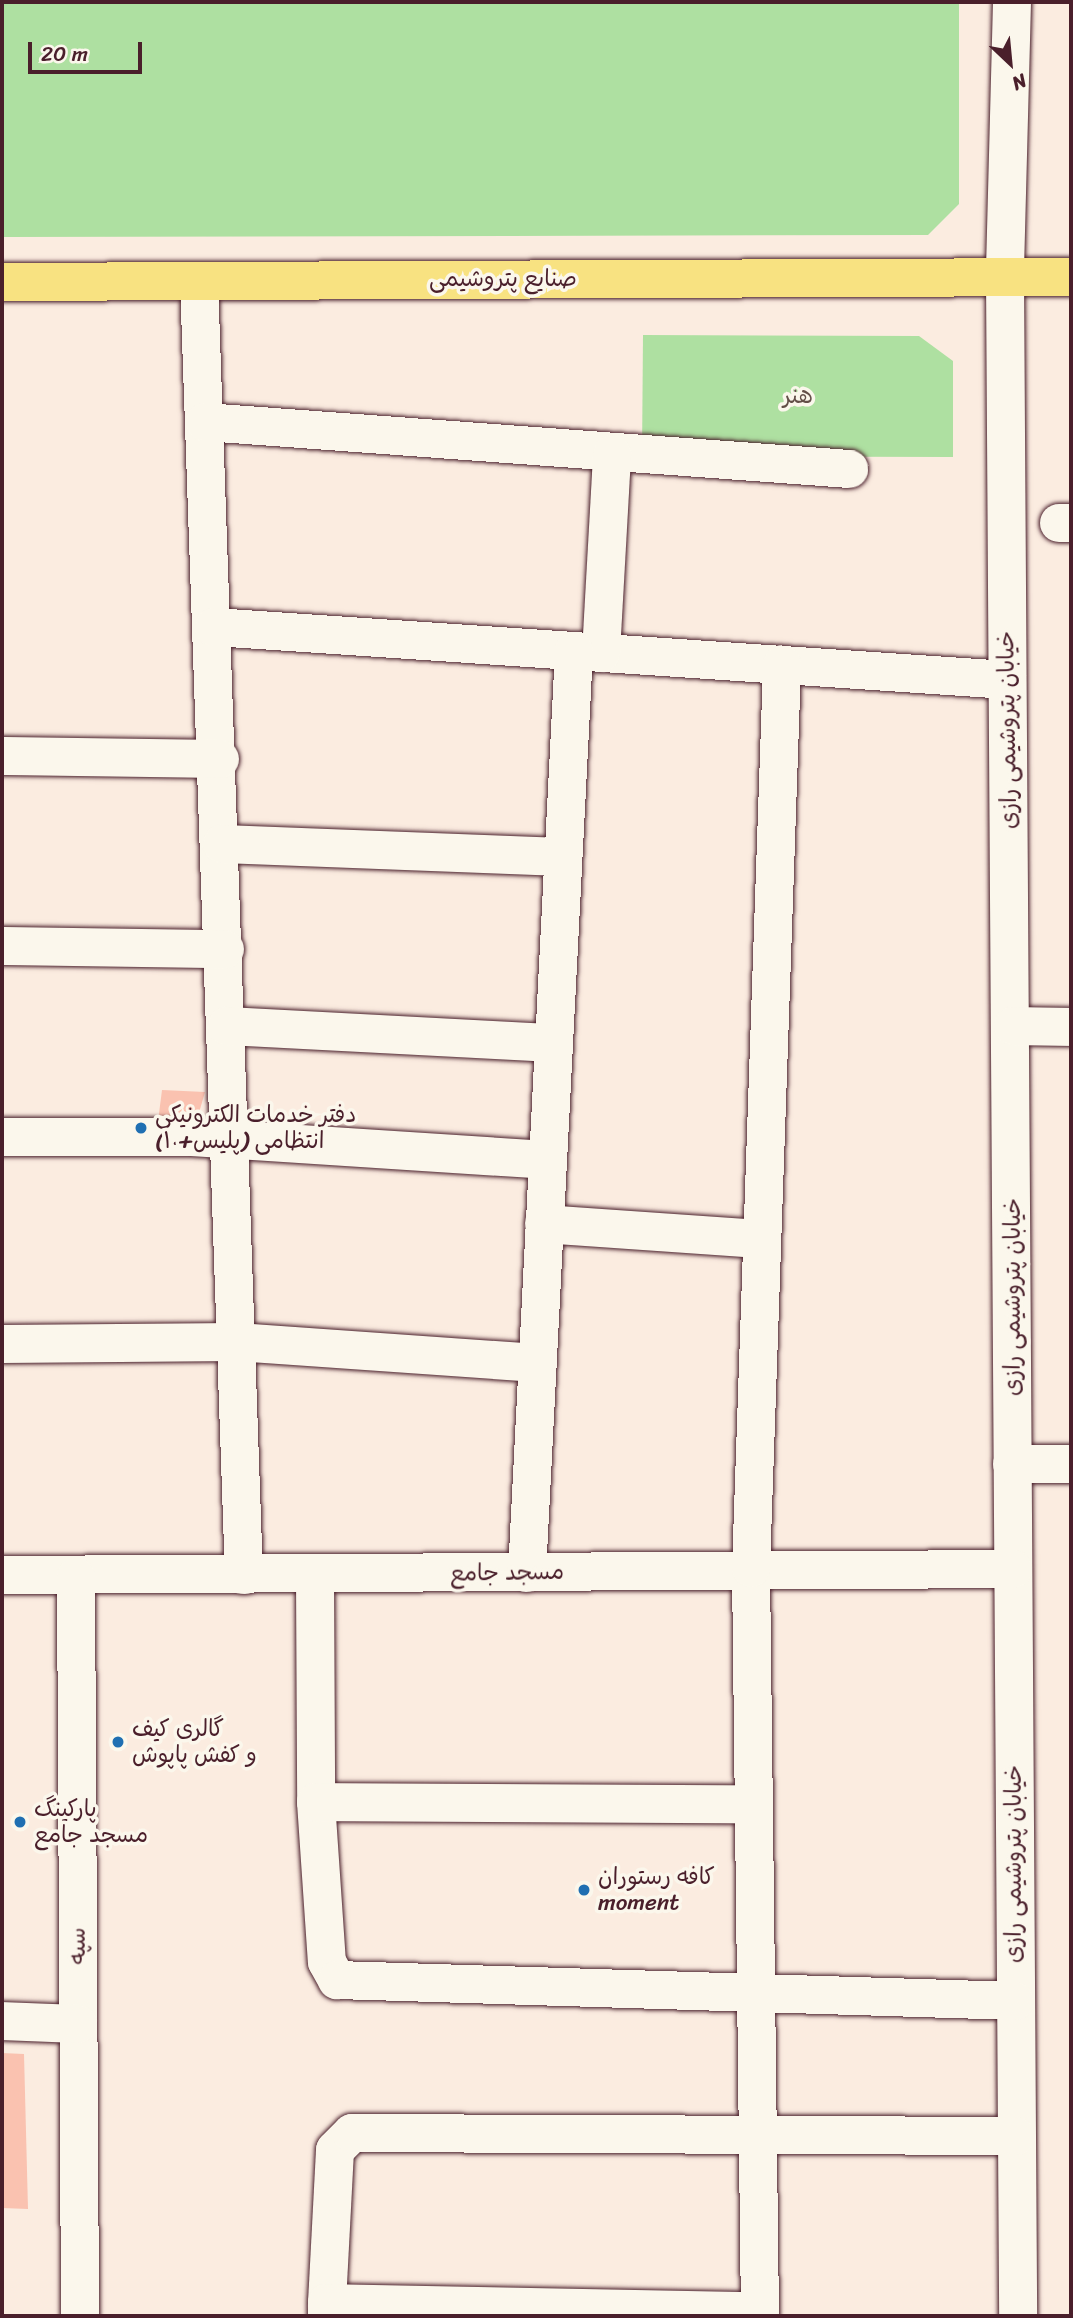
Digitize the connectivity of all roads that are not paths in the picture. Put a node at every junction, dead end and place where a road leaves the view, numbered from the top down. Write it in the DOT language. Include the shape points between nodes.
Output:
graph roads {
  1 [pos="1012,2"];
  2 [pos="1005,277"];
  3 [pos="1071,277"];
  4 [pos="199,281"];
  5 [pos="2,282"];
  6 [pos="205,422"];
  7 [pos="612,454"];
  8 [pos="849,469"];
  9 [pos="214,627"];
  10 [pos="587,652"];
  11 [pos="782,665"];
  12 [pos="1007,680"];
  13 [pos="2,756"];
  14 [pos="220,759"];
  15 [pos="222,844"];
  16 [pos="563,857"];
  17 [pos="2,946"];
  18 [pos="225,950"];
  19 [pos="228,1026"];
  20 [pos="1013,1026"];
  21 [pos="1071,1027"];
  22 [pos="554,1043"];
  23 [pos="2,1137"];
  24 [pos="233,1143"];
  25 [pos="546,1160"];
  26 [pos="544,1224"];
  27 [pos="758,1239"];
  28 [pos="237,1342"];
  29 [pos="2,1344"];
  30 [pos="537,1363"];
  31 [pos="1012,1464"];
  32 [pos="1071,1464"];
  33 [pos="751,1568"];
  34 [pos="1013,1569"];
  35 [pos="527,1573"];
  36 [pos="244,1575"];
  37 [pos="2,1576"];
  38 [pos="76,1577"];
  39 [pos="315,1577"];
  40 [pos="316,1802"];
  41 [pos="754,1804"];
  42 [pos="757,1993"];
  43 [pos="1015,2001"];
  44 [pos="2,2021"];
  45 [pos="78,2024"];
  46 [pos="758,2134"];
  47 [pos="1016,2136"];
  48 [pos="327,2309"];
  49 [pos="760,2314"];
  50 [pos="80,2316"];
  51 [pos="1018,2316"];
  1 -- 2 [label="street, خیابان پتروشیمی رازی"];
  2 -- 3 [label="main road, صنایع پتروشیمی"];
  2 -- 4 [label="main road, صنایع پتروشیمی"];
  2 -- 12 [label="street, خیابان پتروشیمی رازی"];
  4 -- 5 [label="main road, صنایع پتروشیمی"];
  4 -- 6 [label="street"];
  6 -- 7 [label="street"];
  6 -- 9 [label="street"];
  7 -- 8 [label="street"];
  7 -- 10 [label="street"];
  9 -- 10 [label="street"];
  9 -- 14 [label="street"];
  10 -- 11 [label="street"];
  10 -- 16 [label="street"];
  11 -- 12 [label="street"];
  11 -- 27 [label="street"];
  12 -- 20 [label="street, خیابان پتروشیمی رازی"];
  13 -- 14 [label="street"];
  14 -- 15 [label="street"];
  15 -- 16 [label="street"];
  15 -- 18 [label="street"];
  16 -- 22 [label="street"];
  17 -- 18 [label="street"];
  18 -- 19 [label="street"];
  19 -- 22 [label="street"];
  19 -- 24 [label="street"];
  20 -- 21 [label="street"];
  20 -- 31 [label="street, خیابان پتروشیمی رازی"];
  22 -- 25 [label="street"];
  23 -- 24 [label="street"];
  24 -- 25 [label="street"];
  24 -- 28 [label="street"];
  25 -- 26 [label="street"];
  26 -- 27 [label="street"];
  26 -- 30 [label="street"];
  27 -- 33 [label="street"];
  28 -- 29 [label="street"];
  28 -- 30 [label="street"];
  28 -- 36 [label="street"];
  30 -- 35 [label="street"];
  31 -- 32 [label="street"];
  31 -- 34 [label="street, خیابان پتروشیمی رازی"];
  33 -- 34 [label="street, مسجد جامع"];
  33 -- 35 [label="street, مسجد جامع"];
  33 -- 41 [label="street"];
  34 -- 43 [label="street, خیابان پتروشیمی رازی"];
  35 -- 39 [label="street, مسجد جامع"];
  36 -- 38 [label="street, مسجد جامع"];
  36 -- 39 [label="street, مسجد جامع"];
  37 -- 38 [label="street, مسجد جامع"];
  38 -- 45 [label="street, سپه"];
  39 -- 40 [label="street"];
  40 -- 41 [label="street"];
  40 -- 42 [label="street" via="327,1962 337,1980"];
  41 -- 42 [label="street"];
  42 -- 43 [label="street"];
  42 -- 46 [label="street"];
  43 -- 47 [label="street, خیابان پتروشیمی رازی"];
  44 -- 45 [label="street"];
  45 -- 50 [label="street, سپه"];
  46 -- 47 [label="street"];
  46 -- 48 [label="street" via="352,2133 335,2150"];
  46 -- 49 [label="street"];
  47 -- 51 [label="street, خیابان پتروشیمی رازی"];
  48 -- 49 [label="street"];
}
